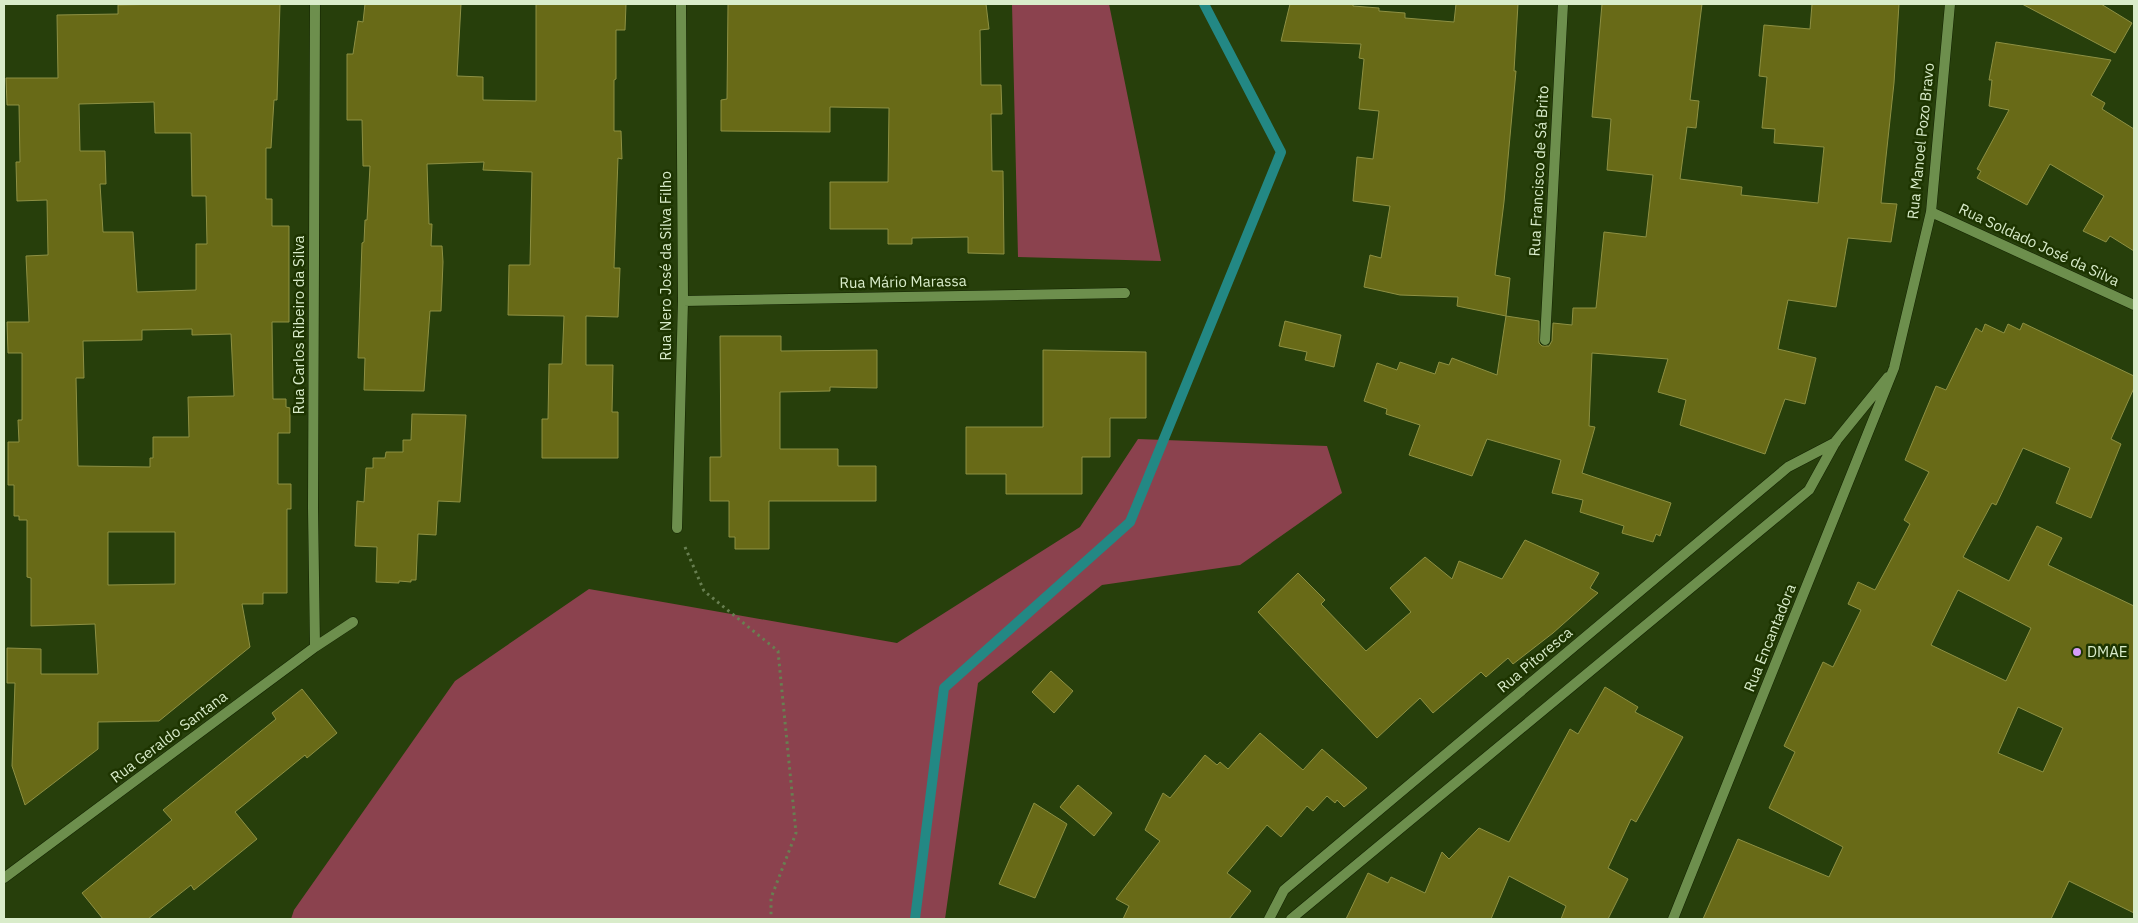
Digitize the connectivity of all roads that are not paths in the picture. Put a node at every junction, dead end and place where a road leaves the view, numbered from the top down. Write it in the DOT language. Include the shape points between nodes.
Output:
graph roads {
  1 [pos="315,4"];
  2 [pos="681,4"];
  3 [pos="1563,4"];
  4 [pos="1950,4"];
  5 [pos="1930,212"];
  6 [pos="1125,292"];
  7 [pos="683,301"];
  8 [pos="2134,305"];
  9 [pos="1545,340"];
  10 [pos="1894,368"];
  11 [pos="1836,442"];
  12 [pos="677,528"];
  13 [pos="353,622"];
  14 [pos="315,647"];
  15 [pos="4,878"];
  16 [pos="1269,919"];
  17 [pos="1291,919"];
  18 [pos="1673,919"];
  1 -- 14 [label="street, Rua Carlos Ribeiro da Silva"];
  2 -- 7 [label="street, Rua Nero José da Silva Filho"];
  3 -- 9 [label="street, Rua Francisco de Sá Brito"];
  4 -- 5 [label="street, Rua Manoel Pozo Bravo"];
  5 -- 8 [label="street, Rua Soldado José da Silva"];
  5 -- 10 [label="street, Rua Manoel Pozo Bravo"];
  6 -- 7 [label="street, Rua Mário Marassa"];
  7 -- 12 [label="street, Rua Nero José da Silva Filho"];
  10 -- 11 [label="street, Rua Pitoresca"];
  10 -- 18 [label="street, Rua Encantadora"];
  11 -- 16 [label="street, Rua Pitoresca" via="1788,467 1284,890"];
  11 -- 17 [label="street, Rua Pitoresca" via="1809,490"];
  13 -- 14 [label="street, Rua Geraldo Santana"];
  14 -- 15 [label="street, Rua Geraldo Santana"];
}
